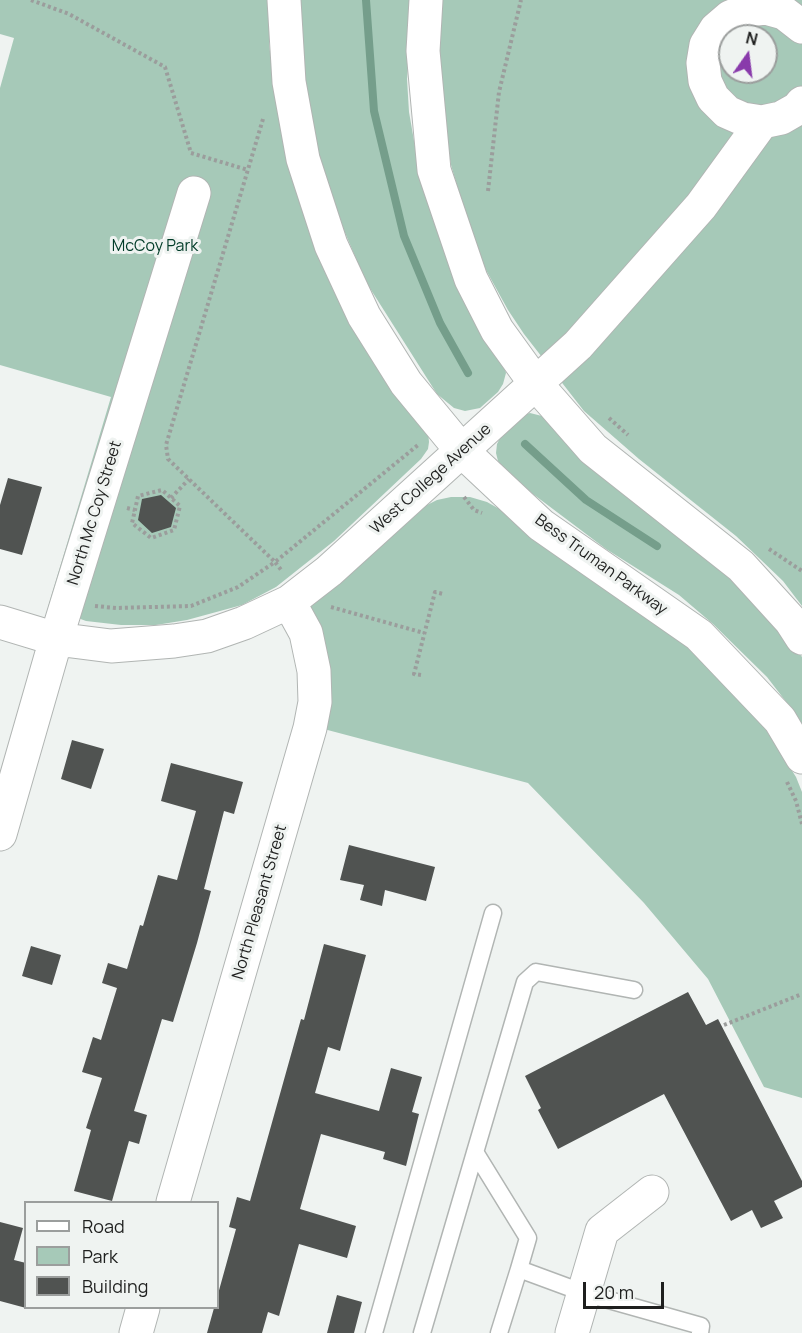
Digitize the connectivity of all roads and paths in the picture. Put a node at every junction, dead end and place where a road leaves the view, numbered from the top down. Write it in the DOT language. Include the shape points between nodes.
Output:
graph roads {
  1 [pos="31,0"];
  2 [pos="284,0"];
  3 [pos="426,0"];
  4 [pos="521,0"];
  5 [pos="802,27"];
  6 [pos="802,103"];
  7 [pos="266,109"];
  8 [pos="762,122"];
  9 [pos="248,170"];
  10 [pos="488,191"];
  11 [pos="194,192"];
  12 [pos="536,384"];
  13 [pos="607,416"];
  14 [pos="425,438"];
  15 [pos="632,439"];
  16 [pos="418,445"];
  17 [pos="451,461"];
  18 [pos="189,479"];
  19 [pos="171,498"];
  20 [pos="125,508"];
  21 [pos="135,510"];
  22 [pos="489,517"];
  23 [pos="767,548"];
  24 [pos="275,562"];
  25 [pos="802,571"];
  26 [pos="288,589"];
  27 [pos="443,594"];
  28 [pos="86,604"];
  29 [pos="329,606"];
  30 [pos="0,622"];
  31 [pos="424,633"];
  32 [pos="802,638"];
  33 [pos="56,639"];
  34 [pos="421,675"];
  35 [pos="794,769"];
  36 [pos="802,824"];
  37 [pos="0,834"];
  38 [pos="493,912"];
  39 [pos="634,990"];
  40 [pos="802,994"];
  41 [pos="724,1025"];
  42 [pos="475,1152"];
  43 [pos="652,1192"];
  44 [pos="174,1201"];
  45 [pos="519,1269"];
  46 [pos="584,1293"];
  47 [pos="143,1309"];
  48 [pos="136,1333"];
  49 [pos="374,1333"];
  50 [pos="422,1333"];
  51 [pos="499,1333"];
  52 [pos="572,1333"];
  53 [pos="699,1333"];
  1 -- 9 [label="path" via="69,14 165,67 191,153"];
  2 -- 17 [label="street, Bess Truman Parkway" via="289,82 301,148 331,245 364,316"];
  3 -- 12 [label="street" via="423,51 434,170 471,279 497,330"];
  4 -- 10 [label="path" via="498,92"];
  5 -- 8 [label="street" via="784,13 766,8 747,10 716,28 706,45 705,81 713,98 727,112"];
  6 -- 8 [label="street" via="781,118"];
  7 -- 9 [label="path"];
  8 -- 12 [label="street, West College Avenue" via="702,206 578,345"];
  9 -- 18 [label="path" via="166,445 168,459"];
  11 -- 33 [label="street, North Mc Coy Street"];
  12 -- 17 [label="street, West College Avenue"];
  12 -- 32 [label="street" via="593,449 741,566"];
  13 -- 15 [label="path"];
  14 -- 16 [label="path"];
  16 -- 17 [label="path"];
  16 -- 24 [label="path"];
  17 -- 22 [label="path" via="474,510"];
  17 -- 26 [label="street, West College Avenue" via="329,571"];
  17 -- 35 [label="street, Bess Truman Parkway" via="699,635 780,720"];
  18 -- 19 [label="path"];
  18 -- 24 [label="path"];
  19 -- 21 [label="path" via="162,490 138,496"];
  19 -- 21 [label="path" via="180,506 174,530 151,538 132,523"];
  20 -- 21 [label="path"];
  23 -- 25 [label="path"];
  24 -- 26 [label="path"];
  24 -- 28 [label="path" via="238,587 192,606 116,608"];
  26 -- 33 [label="street, West College Avenue" via="244,623 207,636 111,646"];
  26 -- 44 [label="street, North Pleasant Street" via="306,633 314,671 315,702"];
  27 -- 31 [label="path" via="435,592"];
  29 -- 31 [label="path"];
  30 -- 33 [label="street, West College Avenue"];
  31 -- 34 [label="path" via="414,674"];
  33 -- 37 [label="street, North Mc Coy Street"];
  35 -- 36 [label="path"];
  38 -- 49 [label="lane"];
  39 -- 42 [label="lane" via="536,972 525,982"];
  40 -- 41 [label="path"];
  42 -- 45 [label="lane" via="528,1238"];
  42 -- 50 [label="lane"];
  43 -- 46 [label="street" via="602,1231"];
  45 -- 46 [label="lane"];
  45 -- 51 [label="lane"];
  46 -- 52 [label="street"];
  46 -- 53 [label="lane" via="702,1326"];
  47 -- 48 [label="street"];
}
